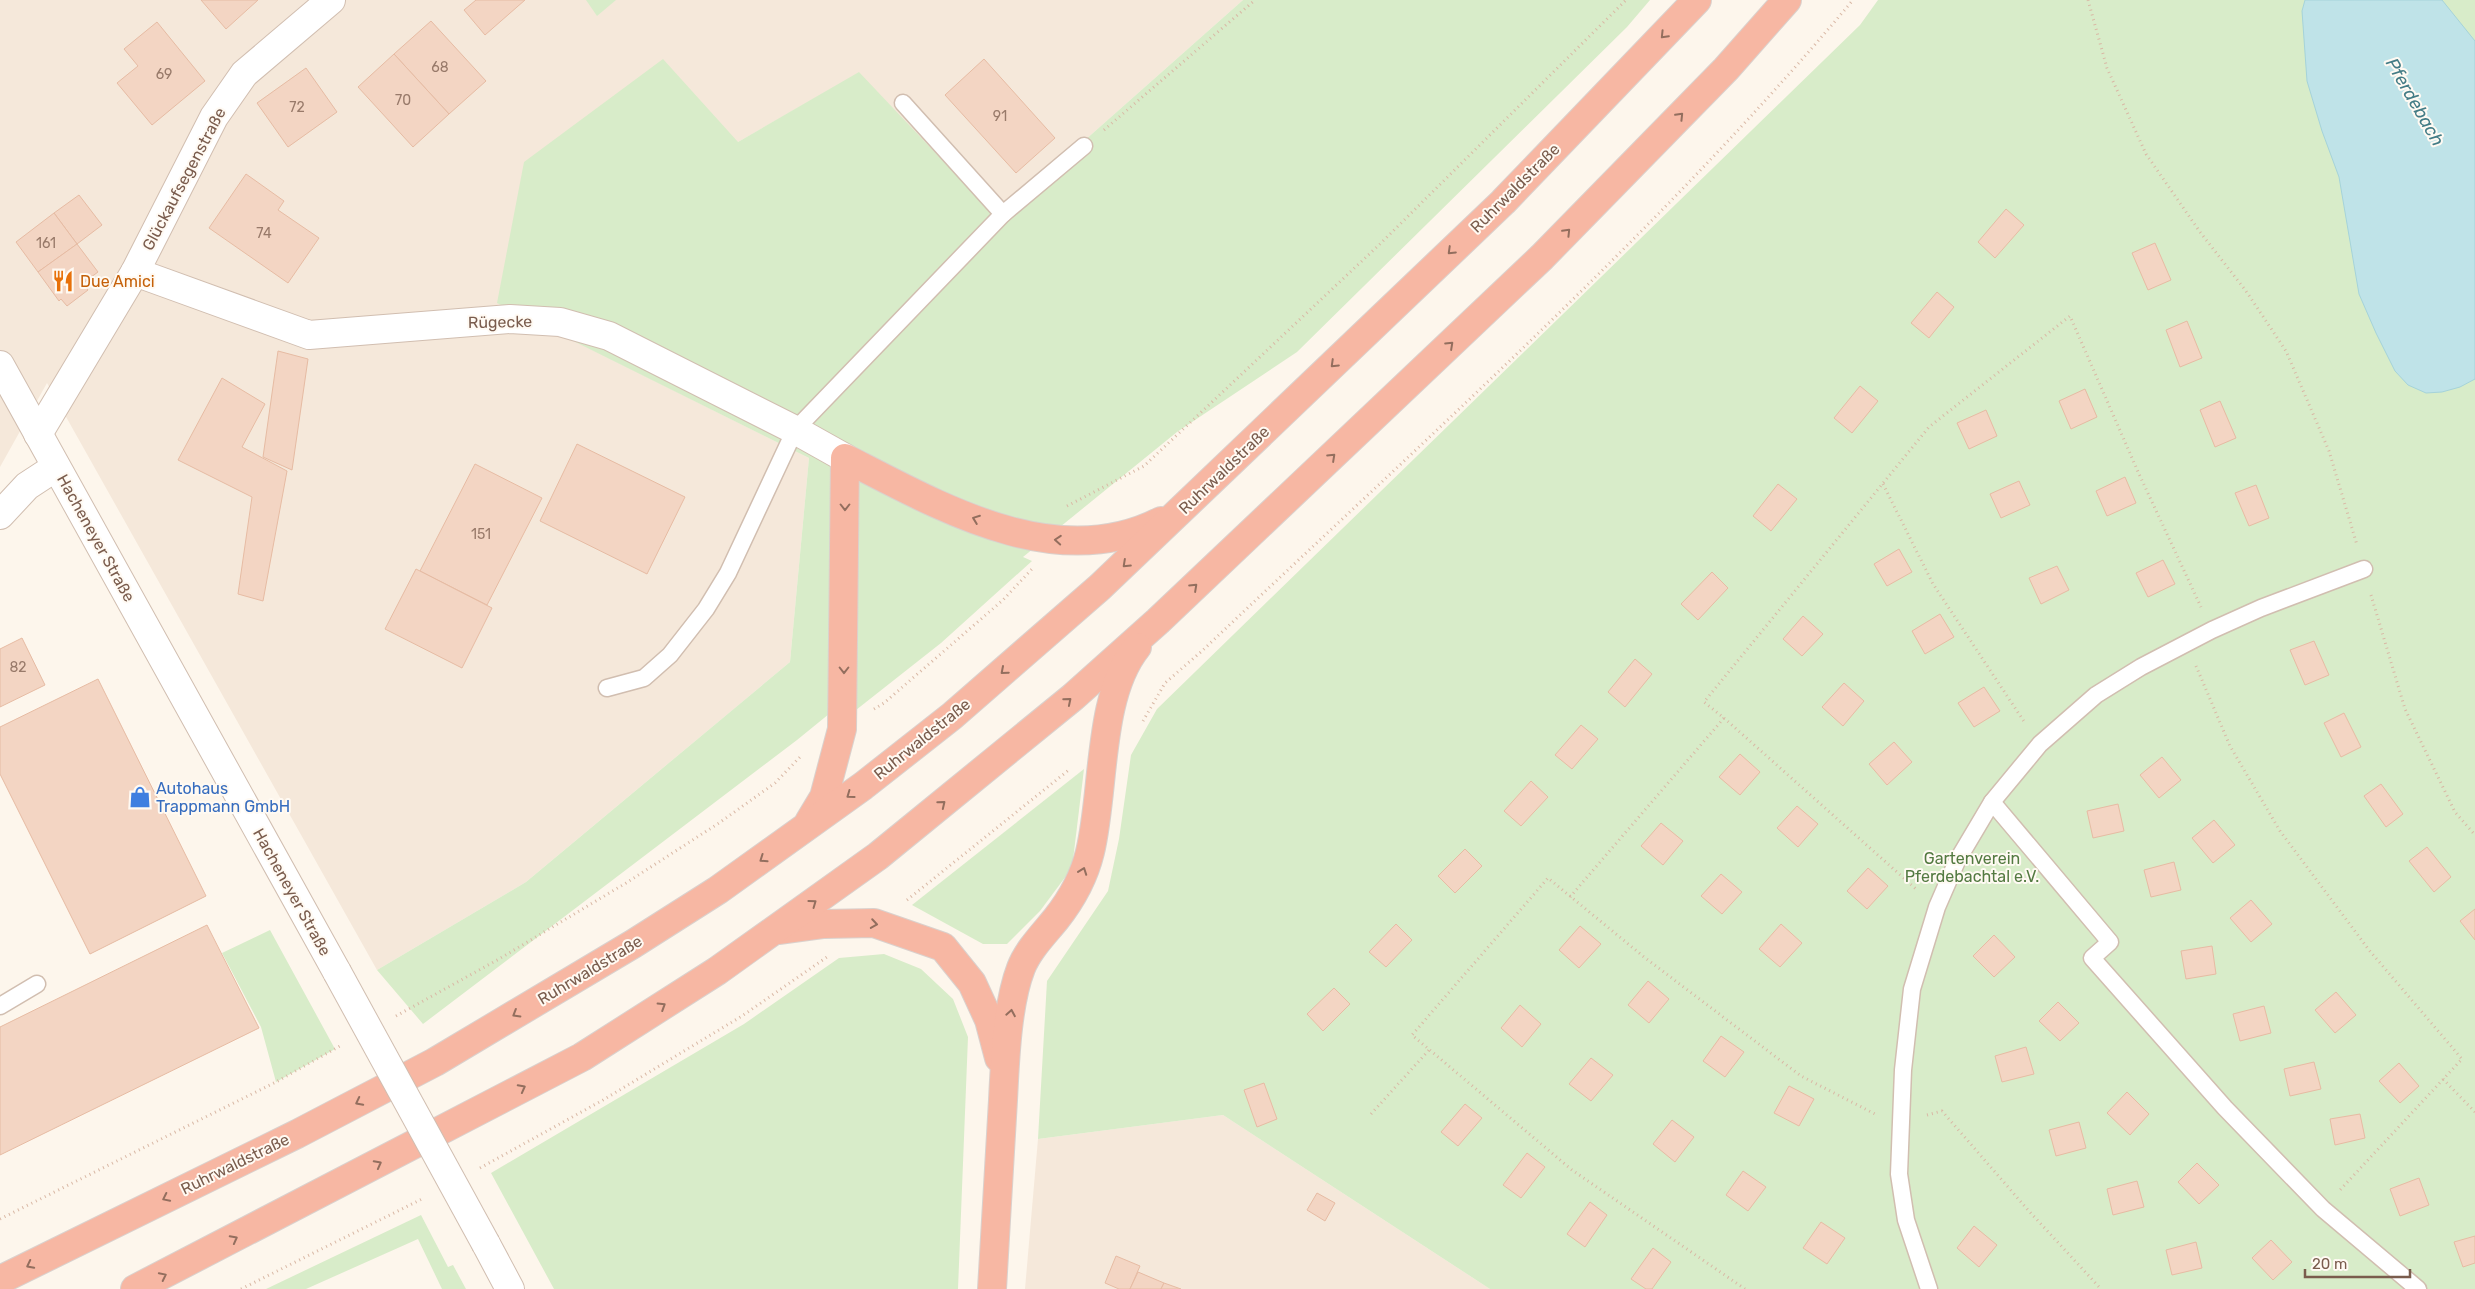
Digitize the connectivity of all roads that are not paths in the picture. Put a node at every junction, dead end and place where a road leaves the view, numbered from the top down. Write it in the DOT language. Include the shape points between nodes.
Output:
graph roads {
  1 [pos="330,0"];
  2 [pos="1697,0"];
  3 [pos="1787,0"];
  4 [pos="903,103"];
  5 [pos="1084,146"];
  6 [pos="1003,214"];
  7 [pos="135,272"];
  8 [pos="0,365"];
  9 [pos="795,430"];
  10 [pos="38,434"];
  11 [pos="845,458"];
  12 [pos="56,467"];
  13 [pos="1186,506"];
  14 [pos="0,515"];
  15 [pos="2364,569"];
  16 [pos="1158,621"];
  17 [pos="607,688"];
  18 [pos="1992,802"];
  19 [pos="802,830"];
  20 [pos="774,931"];
  21 [pos="37,984"];
  22 [pos="0,1006"];
  23 [pos="1004,1079"];
  24 [pos="0,1280"];
  25 [pos="135,1289"];
  26 [pos="510,1289"];
  27 [pos="992,1289"];
  28 [pos="1929,1289"];
  29 [pos="2418,1289"];
  1 -- 7 [label="street, Glückaufsegenstraße" via="244,74 214,118"];
  2 -- 13 [label="highway, Ruhrwaldstraße, one-way" via="1503,202"];
  16 -- 3 [label="highway, one-way" via="1542,257 1726,69"];
  4 -- 6 [label="lane"];
  5 -- 6 [label="lane"];
  6 -- 9 [label="lane"];
  7 -- 9 [label="street, Rügecke" via="309,335 510,319 560,322 609,336"];
  7 -- 10 [label="street, Glückaufsegenstraße"];
  8 -- 10 [label="street, Hacheneyer Straße"];
  9 -- 11 [label="street, Rügecke"];
  9 -- 17 [label="lane" via="728,573 706,609 670,655 644,678"];
  10 -- 12 [label="street, Hacheneyer Straße"];
  13 -- 11 [label="highway, one-way" via="1133,534 1106,539 1052,540 995,527 963,515"];
  11 -- 19 [label="highway, one-way" via="842,729 824,797"];
  12 -- 14 [label="street" via="27,486"];
  12 -- 26 [label="street, Hacheneyer Straße, bridge"];
  13 -- 19 [label="highway, Ruhrwaldstraße, one-way" via="1100,587 952,716"];
  15 -- 18 [label="lane" via="2212,630 2096,695 2040,744"];
  20 -- 16 [label="highway, one-way" via="878,856 994,763"];
  23 -- 16 [label="highway, one-way" via="1009,1025 1021,968 1076,890 1090,853 1115,695 1133,652"];
  18 -- 28 [label="lane" via="1957,861 1937,907 1912,989 1900,1122 1899,1174 1906,1220"];
  18 -- 29 [label="lane" via="2110,942 2092,958 2225,1108 2323,1209"];
  19 -- 24 [label="highway, Ruhrwaldstraße, one-way" via="718,890 633,944 435,1062 297,1134"];
  20 -- 23 [label="highway, one-way" via="824,924 874,923 943,947 972,983 986,1013"];
  25 -- 20 [label="highway, one-way" via="582,1057"];
  21 -- 22 [label="lane"];
  23 -- 27 [label="highway"];
}
